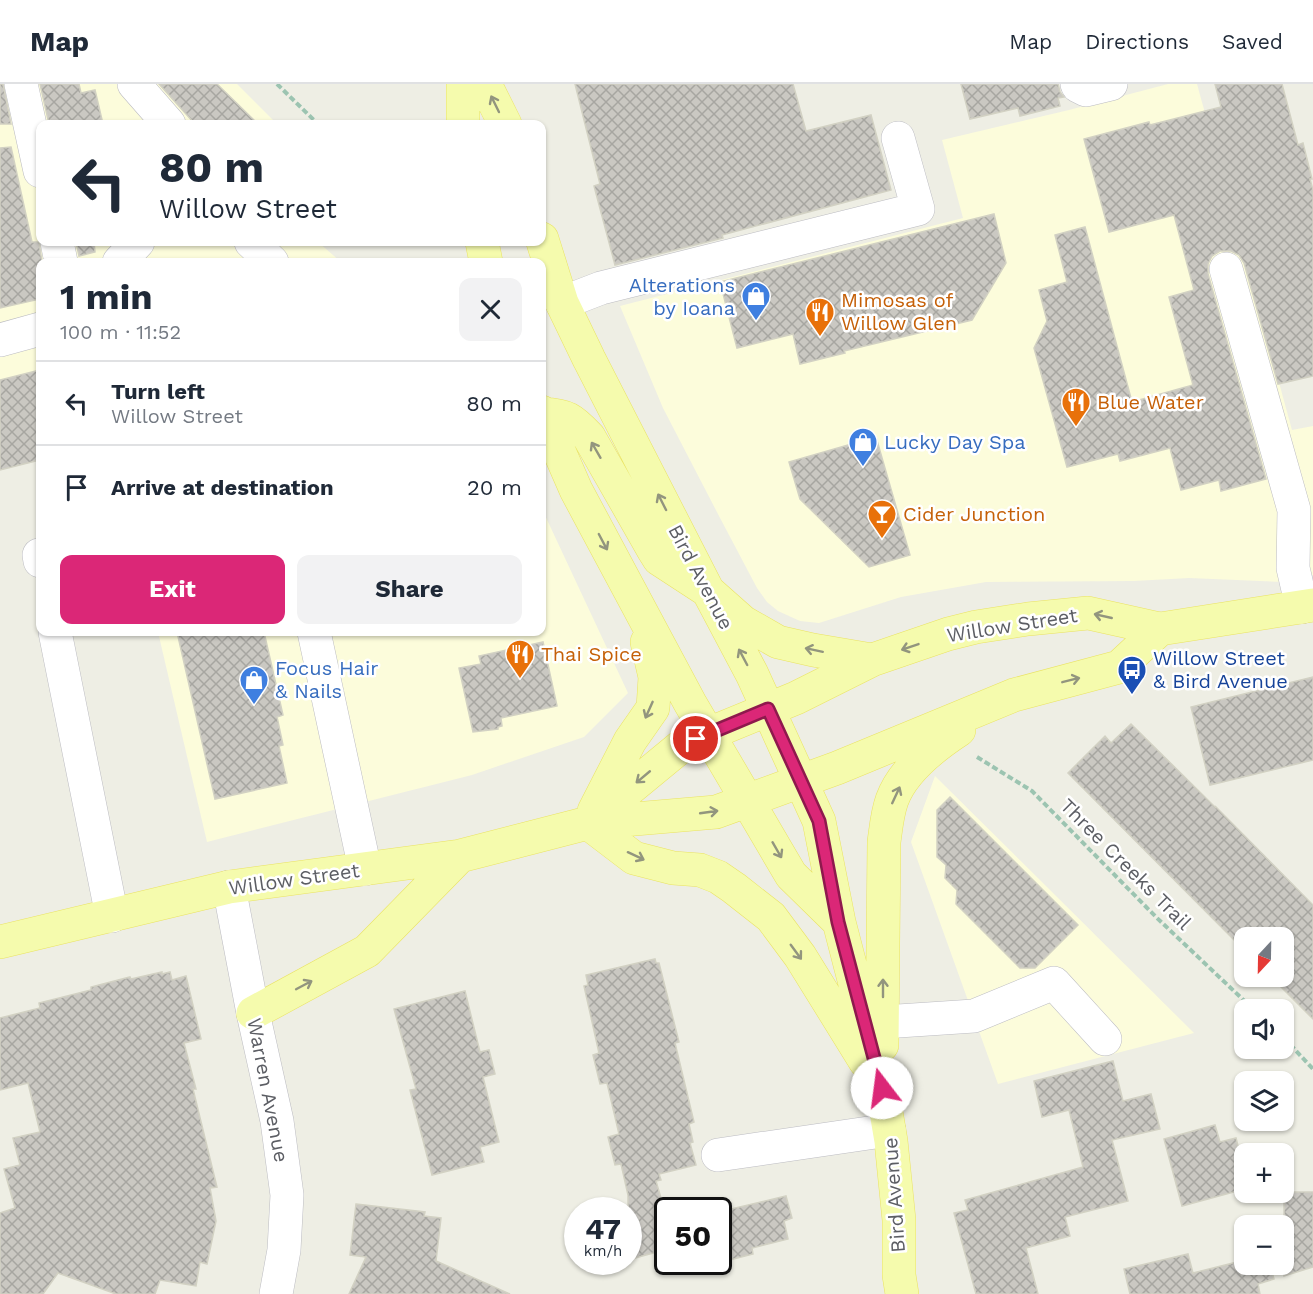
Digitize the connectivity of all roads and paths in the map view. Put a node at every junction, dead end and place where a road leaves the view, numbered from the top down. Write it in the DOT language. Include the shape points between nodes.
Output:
graph roads {
  1 [pos="21,84"];
  2 [pos="134,84"];
  3 [pos="277,84"];
  4 [pos="463,84"];
  5 [pos="485,84"];
  6 [pos="1077,84"];
  7 [pos="1111,84"];
  8 [pos="166,120"];
  9 [pos="314,120"];
  10 [pos="463,120"];
  11 [pos="503,120"];
  12 [pos="898,138"];
  13 [pos="36,153"];
  14 [pos="134,246"];
  15 [pos="255,246"];
  16 [pos="544,246"];
  17 [pos="123,258"];
  18 [pos="268,258"];
  19 [pos="1226,269"];
  20 [pos="562,303"];
  21 [pos="36,330"];
  22 [pos="0,340"];
  23 [pos="546,414"];
  24 [pos="546,432"];
  25 [pos="553,465"];
  26 [pos="708,591"];
  27 [pos="1307,606"];
  28 [pos="641,612"];
  29 [pos="1161,629"];
  30 [pos="56,636"];
  31 [pos="315,636"];
  32 [pos="872,660"];
  33 [pos="1014,694"];
  34 [pos="768,709"];
  35 [pos="709,734"];
  36 [pos="969,752"];
  37 [pos="800,781"];
  38 [pos="747,799"];
  39 [pos="588,823"];
  40 [pos="460,856"];
  41 [pos="365,869"];
  42 [pos="230,887"];
  43 [pos="112,916"];
  44 [pos="838,922"];
  45 [pos="0,942"];
  46 [pos="1242,999"];
  47 [pos="253,1012"];
  48 [pos="864,1025"];
  49 [pos="1105,1039"];
  50 [pos="1294,1049"];
  51 [pos="1313,1069"];
  52 [pos="889,1130"];
  53 [pos="718,1155"];
  54 [pos="276,1294"];
  55 [pos="902,1294"];
  1 -- 13 [label="street"];
  2 -- 8 [label="street"];
  3 -- 9 [label="path"];
  4 -- 10 [label="main road"];
  11 -- 5 [label="main road, one-way"];
  6 -- 7 [label="street" via="1086,90"];
  12 -- 20 [label="street" via="918,209 602,288"];
  14 -- 17 [label="street"];
  15 -- 18 [label="street"];
  16 -- 20 [label="main road, Bird Avenue"];
  19 -- 27 [label="street" via="1293,510 1293,568"];
  26 -- 20 [label="main road, Bird Avenue, one-way"];
  21 -- 22 [label="street"];
  26 -- 23 [label="main road, one-way" via="659,559 589,437 566,417"];
  24 -- 25 [label="main road"];
  25 -- 28 [label="main road, one-way" via="576,490"];
  32 -- 26 [label="main road, one-way" via="778,642 743,622"];
  34 -- 26 [label="main road, Bird Avenue, one-way"];
  27 -- 29 [label="main road, Willow Street"];
  28 -- 35 [label="main road"];
  28 -- 39 [label="main road, one-way" via="655,677 652,708 630,741"];
  29 -- 32 [label="main road, Willow Street, one-way" via="1078,614 976,627"];
  33 -- 29 [label="main road, Willow Street, one-way" via="1119,668"];
  30 -- 43 [label="street"];
  31 -- 41 [label="street"];
  32 -- 34 [label="main road, Willow Street"];
  33 -- 37 [label="main road, Willow Street"];
  48 -- 33 [label="main road, Bird Avenue, one-way" via="892,799 904,777 920,760"];
  34 -- 35 [label="main road, Willow Street"];
  34 -- 37 [label="main road, Bird Avenue"];
  35 -- 38 [label="main road"];
  35 -- 39 [label="main road, Willow Street, one-way" via="684,744"];
  36 -- 46 [label="path, Three Creeks Trail" via="1032,791"];
  37 -- 38 [label="main road, Willow Street"];
  37 -- 44 [label="main road, Bird Avenue" via="819,821"];
  39 -- 38 [label="main road, Willow Street, one-way" via="716,812"];
  38 -- 44 [label="main road, one-way" via="791,875"];
  39 -- 40 [label="main road, Willow Street"];
  39 -- 48 [label="main road, one-way" via="634,858 700,870 734,888 771,917 800,956"];
  40 -- 41 [label="main road, Willow Street"];
  47 -- 40 [label="main road, one-way" via="368,951"];
  41 -- 42 [label="main road, Willow Street"];
  42 -- 43 [label="main road, Willow Street"];
  42 -- 47 [label="street, Warren Avenue"];
  43 -- 45 [label="main road, Willow Street"];
  44 -- 48 [label="main road, Bird Avenue"];
  47 -- 54 [label="street, Warren Avenue" via="277,1121 287,1195 284,1250"];
  48 -- 49 [label="street" via="974,1016 1054,983"];
  48 -- 52 [label="main road, Bird Avenue"];
  50 -- 51 [label="path"];
  52 -- 53 [label="street"];
  52 -- 55 [label="main road, Bird Avenue"];
}
